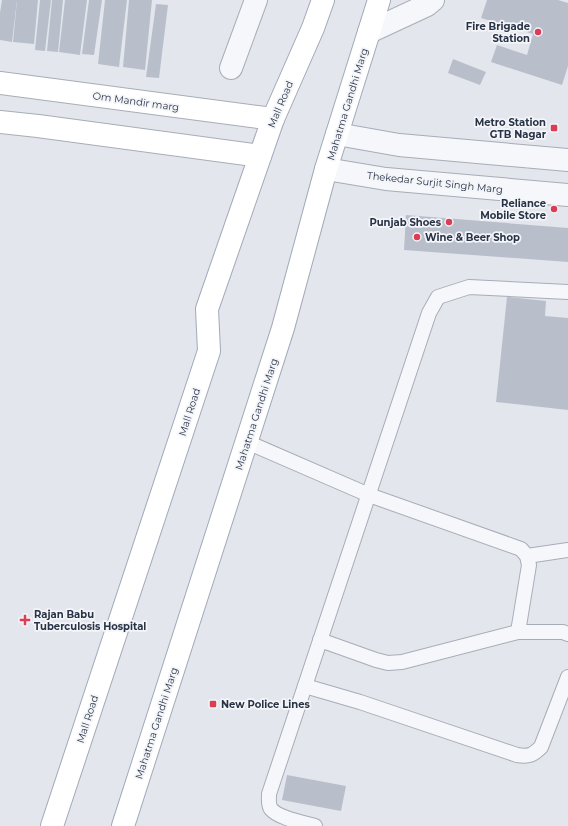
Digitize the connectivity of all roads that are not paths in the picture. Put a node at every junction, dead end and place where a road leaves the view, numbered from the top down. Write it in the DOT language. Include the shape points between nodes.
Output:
graph roads {
  1 [pos="256,0"];
  2 [pos="379,0"];
  3 [pos="433,0"];
  4 [pos="319,2"];
  5 [pos="369,32"];
  6 [pos="231,68"];
  7 [pos="0,83"];
  8 [pos="273,119"];
  9 [pos="0,122"];
  10 [pos="337,134"];
  11 [pos="260,156"];
  12 [pos="568,160"];
  13 [pos="326,169"];
  14 [pos="568,195"];
  15 [pos="568,292"];
  16 [pos="247,442"];
  17 [pos="369,495"];
  18 [pos="568,550"];
  19 [pos="527,556"];
  20 [pos="518,632"];
  21 [pos="568,634"];
  22 [pos="320,640"];
  23 [pos="568,677"];
  24 [pos="305,686"];
  25 [pos="52,826"];
  26 [pos="123,826"];
  27 [pos="315,826"];
  1 -- 6 [label="street"];
  2 -- 5 [label="main road, Mahatma Gandhi Marg"];
  3 -- 5 [label="street"];
  4 -- 8 [label="main road, Mall Road"];
  5 -- 10 [label="main road, Mahatma Gandhi Marg"];
  7 -- 8 [label="main road, Om Mandir marg"];
  8 -- 11 [label="main road, Mall Road"];
  9 -- 11 [label="main road"];
  10 -- 12 [label="street" via="399,145"];
  10 -- 13 [label="main road, Mahatma Gandhi Marg"];
  11 -- 25 [label="main road, Mall Road" via="207,309 209,350"];
  13 -- 14 [label="street, Thekedar Surjit Singh Marg" via="386,179"];
  13 -- 16 [label="main road, Mahatma Gandhi Marg" via="283,328"];
  15 -- 17 [label="lane" via="469,287 438,297 429,313"];
  16 -- 17 [label="lane"];
  16 -- 26 [label="main road, Mahatma Gandhi Marg"];
  17 -- 19 [label="lane" via="513,545"];
  17 -- 22 [label="lane"];
  18 -- 19 [label="lane"];
  19 -- 20 [label="lane" via="529,565"];
  20 -- 21 [label="lane"];
  20 -- 22 [label="lane" via="402,662 388,663"];
  22 -- 24 [label="lane"];
  23 -- 24 [label="lane" via="541,746 534,754 525,756"];
  24 -- 27 [label="lane" via="269,794 269,804 271,810 278,815"];
}
